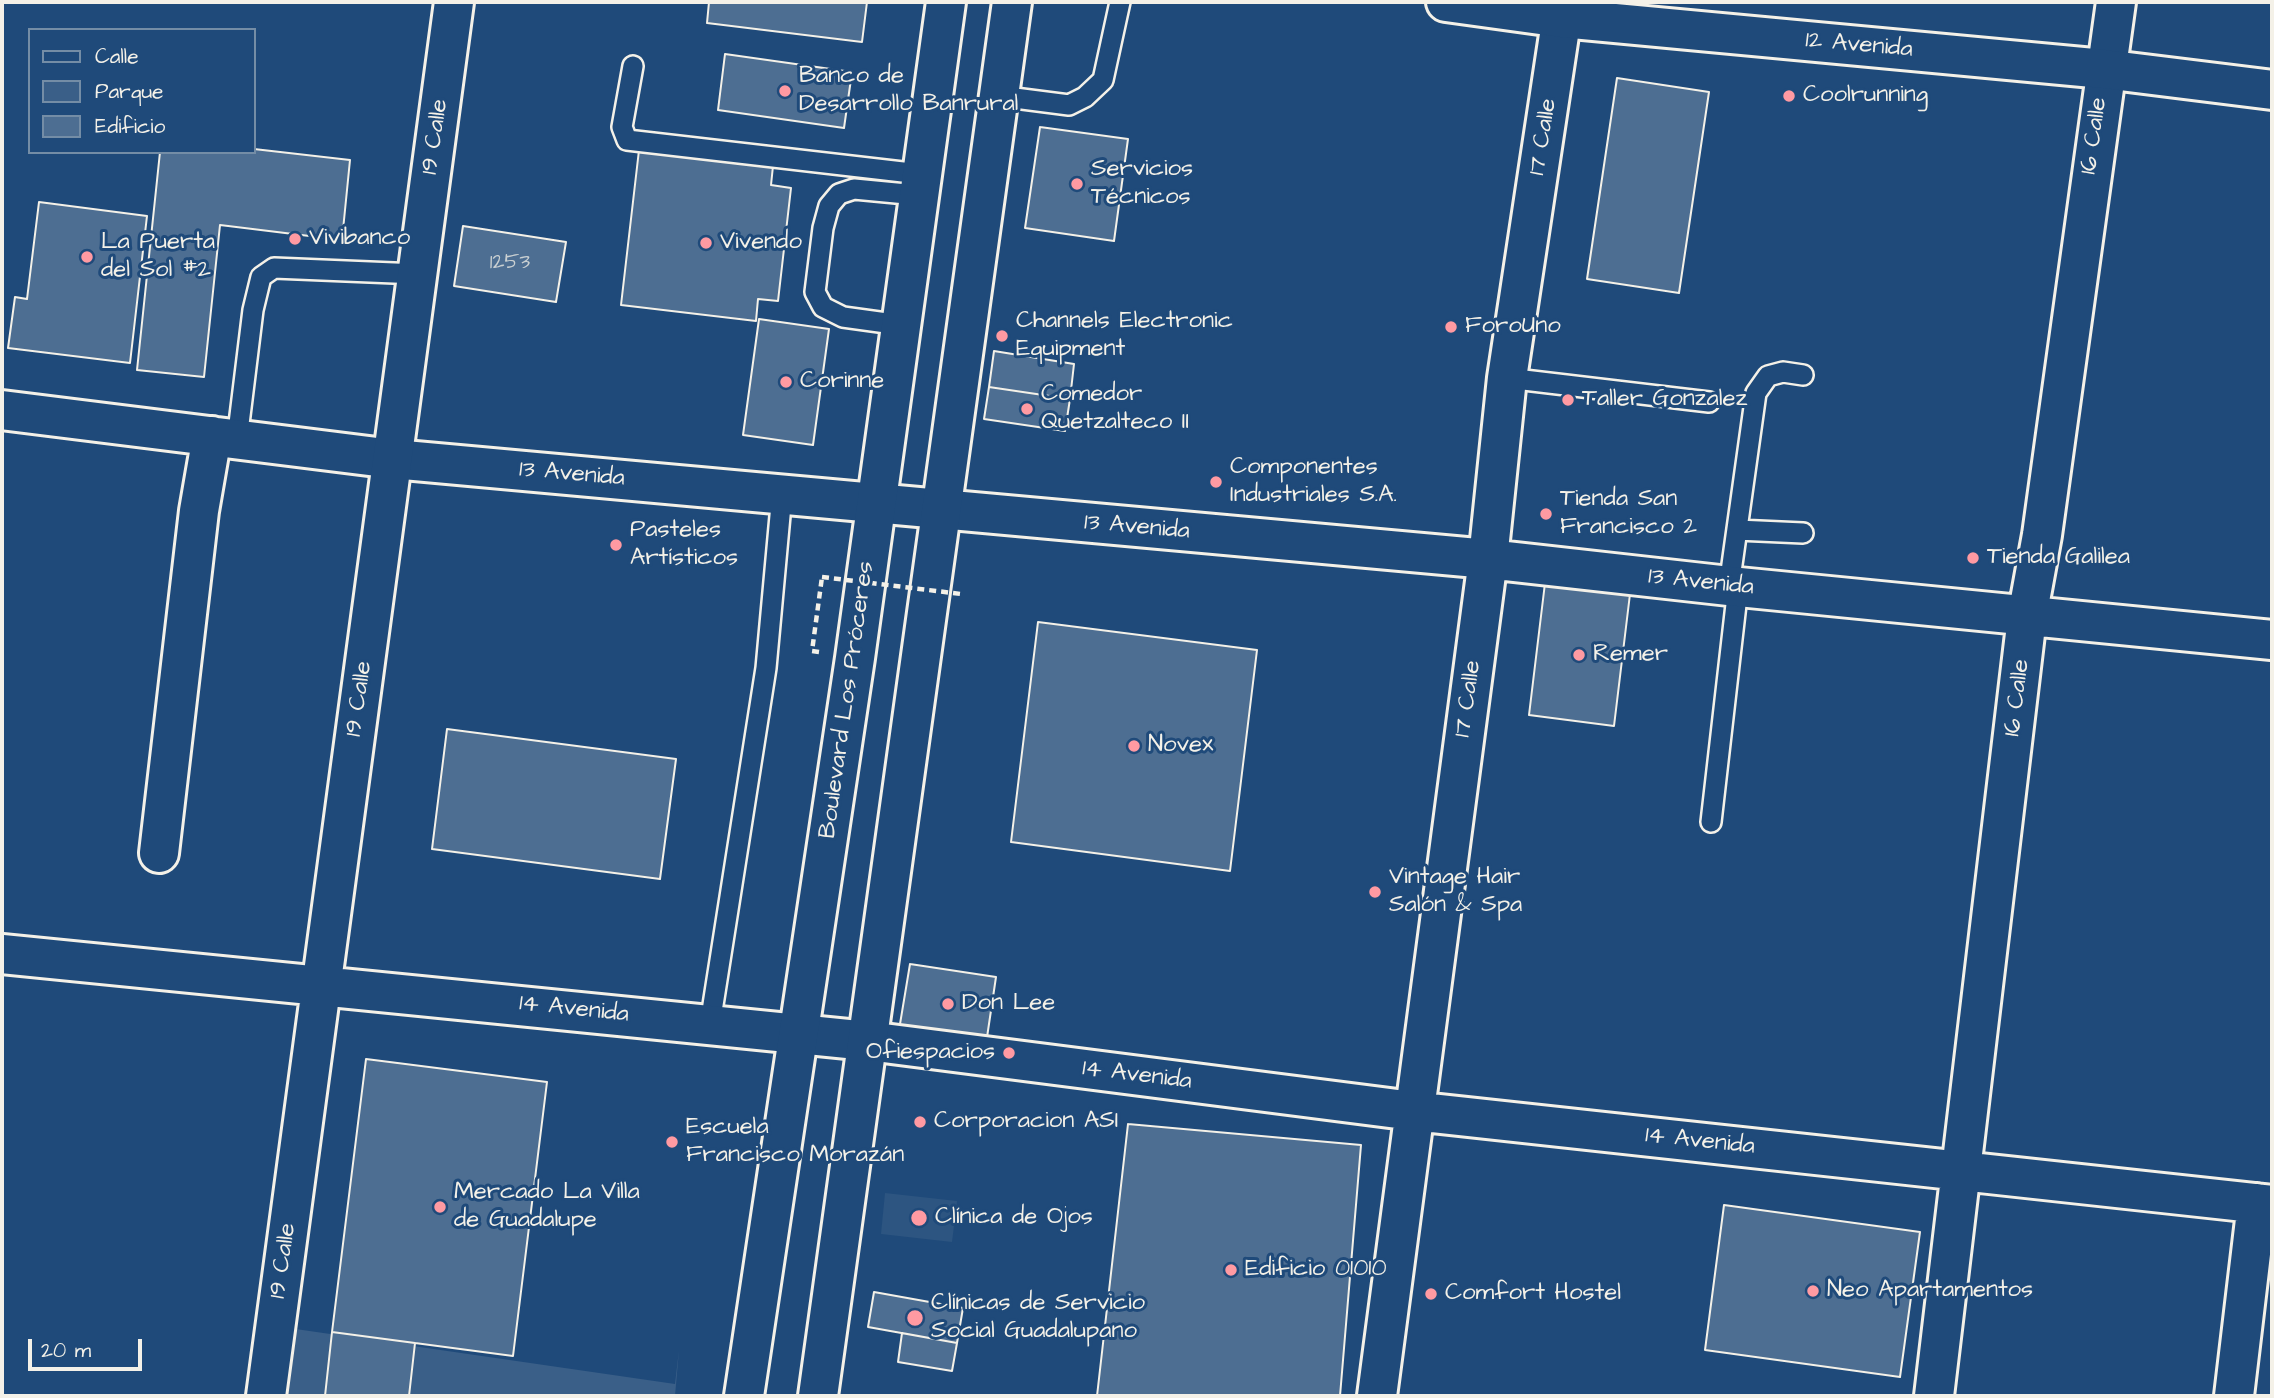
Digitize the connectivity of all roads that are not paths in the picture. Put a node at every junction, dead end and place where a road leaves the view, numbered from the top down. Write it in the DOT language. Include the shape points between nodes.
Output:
graph roads {
  1 [pos="453,2"];
  2 [pos="946,2"];
  3 [pos="1012,2"];
  4 [pos="1120,2"];
  5 [pos="1446,2"];
  6 [pos="2116,2"];
  7 [pos="1563,10"];
  8 [pos="634,66"];
  9 [pos="2104,69"];
  10 [pos="2272,90"];
  11 [pos="999,96"];
  12 [pos="918,185"];
  13 [pos="418,274"];
  14 [pos="901,325"];
  15 [pos="1803,375"];
  16 [pos="1507,378"];
  17 [pos="1709,402"];
  18 [pos="2,410"];
  19 [pos="225,438"];
  20 [pos="393,459"];
  21 [pos="782,494"];
  22 [pos="877,502"];
  23 [pos="941,509"];
  24 [pos="1737,530"];
  25 [pos="1803,533"];
  26 [pos="1488,559"];
  27 [pos="1734,587"];
  28 [pos="2027,617"];
  29 [pos="2272,640"];
  30 [pos="1711,822"];
  31 [pos="159,853"];
  32 [pos="2,954"];
  33 [pos="321,984"];
  34 [pos="710,1024"];
  35 [pos="800,1034"];
  36 [pos="868,1041"];
  37 [pos="1413,1111"];
  38 [pos="1960,1169"];
  39 [pos="2264,1204"];
  40 [pos="266,1396"];
  41 [pos="744,1396"];
  42 [pos="818,1396"];
  43 [pos="1377,1396"];
  44 [pos="1934,1396"];
  45 [pos="2234,1396"];
  1 -- 13 [label="main road, 19 Calle"];
  2 -- 12 [label="main road, Boulevard Los Próceres"];
  3 -- 11 [label="main road"];
  4 -- 11 [label="lane" via="1103,80 1085,97 1069,105"];
  5 -- 7 [label="main road, 12 Avenida"];
  6 -- 9 [label="main road, 16 Calle"];
  7 -- 9 [label="main road, 12 Avenida"];
  7 -- 16 [label="main road, 17 Calle"];
  8 -- 12 [label="lane" via="622,127 627,140"];
  9 -- 10 [label="main road, 12 Avenida"];
  9 -- 28 [label="main road, 16 Calle"];
  11 -- 23 [label="main road"];
  12 -- 14 [label="main road, Boulevard Los Próceres"];
  12 -- 14 [label="lane" via="839,194 829,206 823,228 815,292 823,307 842,317"];
  13 -- 19 [label="lane" via="274,268 261,278"];
  13 -- 20 [label="main road, 19 Calle"];
  14 -- 22 [label="main road, Boulevard Los Próceres"];
  15 -- 24 [label="lane" via="1783,372 1768,376 1756,393"];
  16 -- 17 [label="lane"];
  16 -- 26 [label="main road, 17 Calle"];
  18 -- 19 [label="main road, 13 Avenida"];
  19 -- 20 [label="main road, 13 Avenida"];
  19 -- 31 [label="main road" via="199,511"];
  20 -- 21 [label="main road, 13 Avenida"];
  20 -- 33 [label="main road, 19 Calle"];
  21 -- 22 [label="main road, 13 Avenida"];
  21 -- 34 [label="lane" via="766,668"];
  22 -- 23 [label="main road, 13 Avenida"];
  22 -- 35 [label="main road, Boulevard Los Próceres"];
  23 -- 26 [label="main road, 13 Avenida"];
  23 -- 36 [label="main road"];
  24 -- 25 [label="lane"];
  24 -- 27 [label="lane"];
  26 -- 27 [label="main road, 13 Avenida"];
  26 -- 37 [label="main road, 17 Calle"];
  27 -- 28 [label="main road, 13 Avenida"];
  27 -- 30 [label="lane"];
  28 -- 29 [label="main road, 13 Avenida"];
  28 -- 38 [label="main road, 16 Calle"];
  32 -- 33 [label="main road, 14 Avenida"];
  33 -- 34 [label="main road, 14 Avenida"];
  33 -- 40 [label="main road, 19 Calle"];
  34 -- 35 [label="main road, 14 Avenida"];
  35 -- 36 [label="main road, 14 Avenida"];
  35 -- 41 [label="main road, Boulevard Los Próceres"];
  36 -- 37 [label="main road, 14 Avenida"];
  36 -- 42 [label="main road"];
  37 -- 38 [label="main road, 14 Avenida"];
  37 -- 43 [label="main road, 17 Calle"];
  38 -- 39 [label="main road, 14 Avenida"];
  38 -- 44 [label="main road, 16 Calle"];
  39 -- 45 [label="main road"];
}
